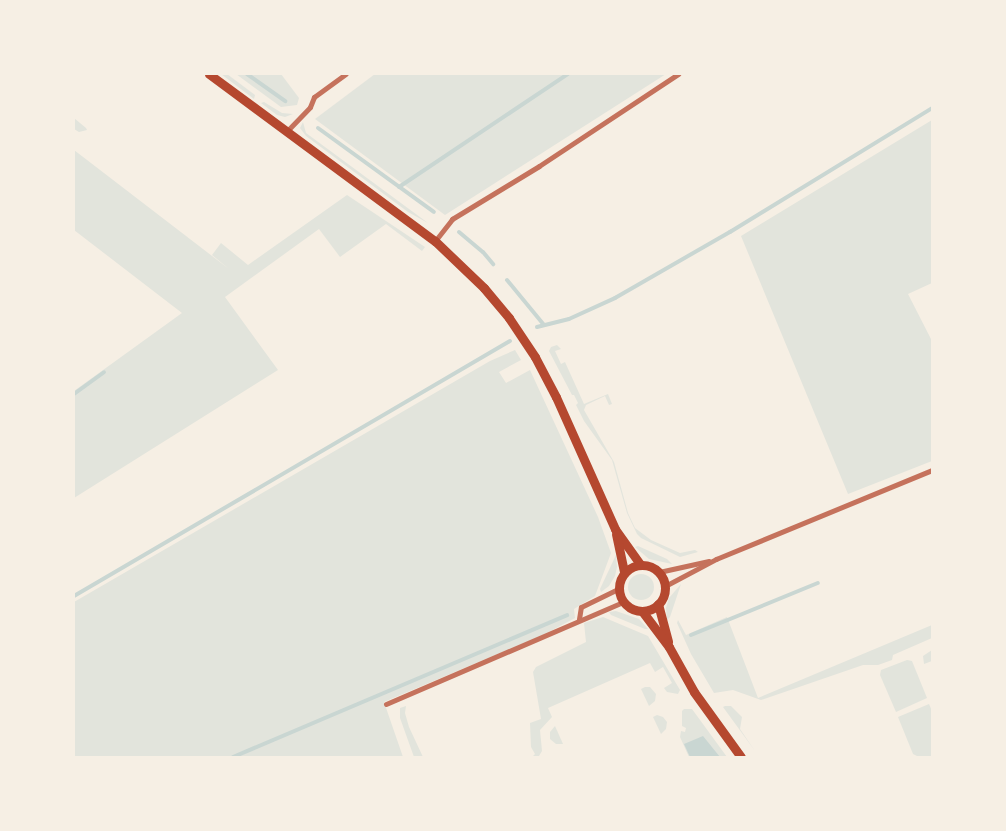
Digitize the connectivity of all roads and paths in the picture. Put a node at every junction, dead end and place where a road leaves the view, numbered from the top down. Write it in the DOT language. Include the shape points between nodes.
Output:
graph roads {
  1 [pos="209,74"];
  2 [pos="346,74"];
  3 [pos="678,74"];
  4 [pos="287,131"];
  5 [pos="435,241"];
  6 [pos="932,470"];
  7 [pos="615,529"];
  8 [pos="716,559"];
  9 [pos="640,564"];
  10 [pos="624,572"];
  11 [pos="659,572"];
  12 [pos="665,586"];
  13 [pos="618,589"];
  14 [pos="623,602"];
  15 [pos="658,604"];
  16 [pos="642,611"];
  17 [pos="582,618"];
  18 [pos="669,647"];
  19 [pos="386,704"];
  20 [pos="741,757"];
  1 -- 4 [label="main road"];
  2 -- 4 [label="street" via="314,97 310,107"];
  3 -- 5 [label="street" via="452,219"];
  4 -- 5 [label="main road"];
  5 -- 7 [label="main road" via="484,288 522,336 556,396"];
  6 -- 8 [label="street"];
  7 -- 9 [label="main road"];
  7 -- 10 [label="main road"];
  8 -- 11 [label="street"];
  8 -- 12 [label="street"];
  9 -- 10 [label="main road"];
  9 -- 11 [label="main road"];
  10 -- 13 [label="main road"];
  11 -- 12 [label="main road"];
  12 -- 15 [label="main road"];
  13 -- 14 [label="main road"];
  13 -- 17 [label="street" via="581,607"];
  14 -- 16 [label="main road"];
  14 -- 17 [label="street"];
  15 -- 16 [label="main road"];
  15 -- 18 [label="main road"];
  16 -- 18 [label="main road"];
  17 -- 19 [label="street"];
  18 -- 20 [label="main road" via="694,692"];
}
